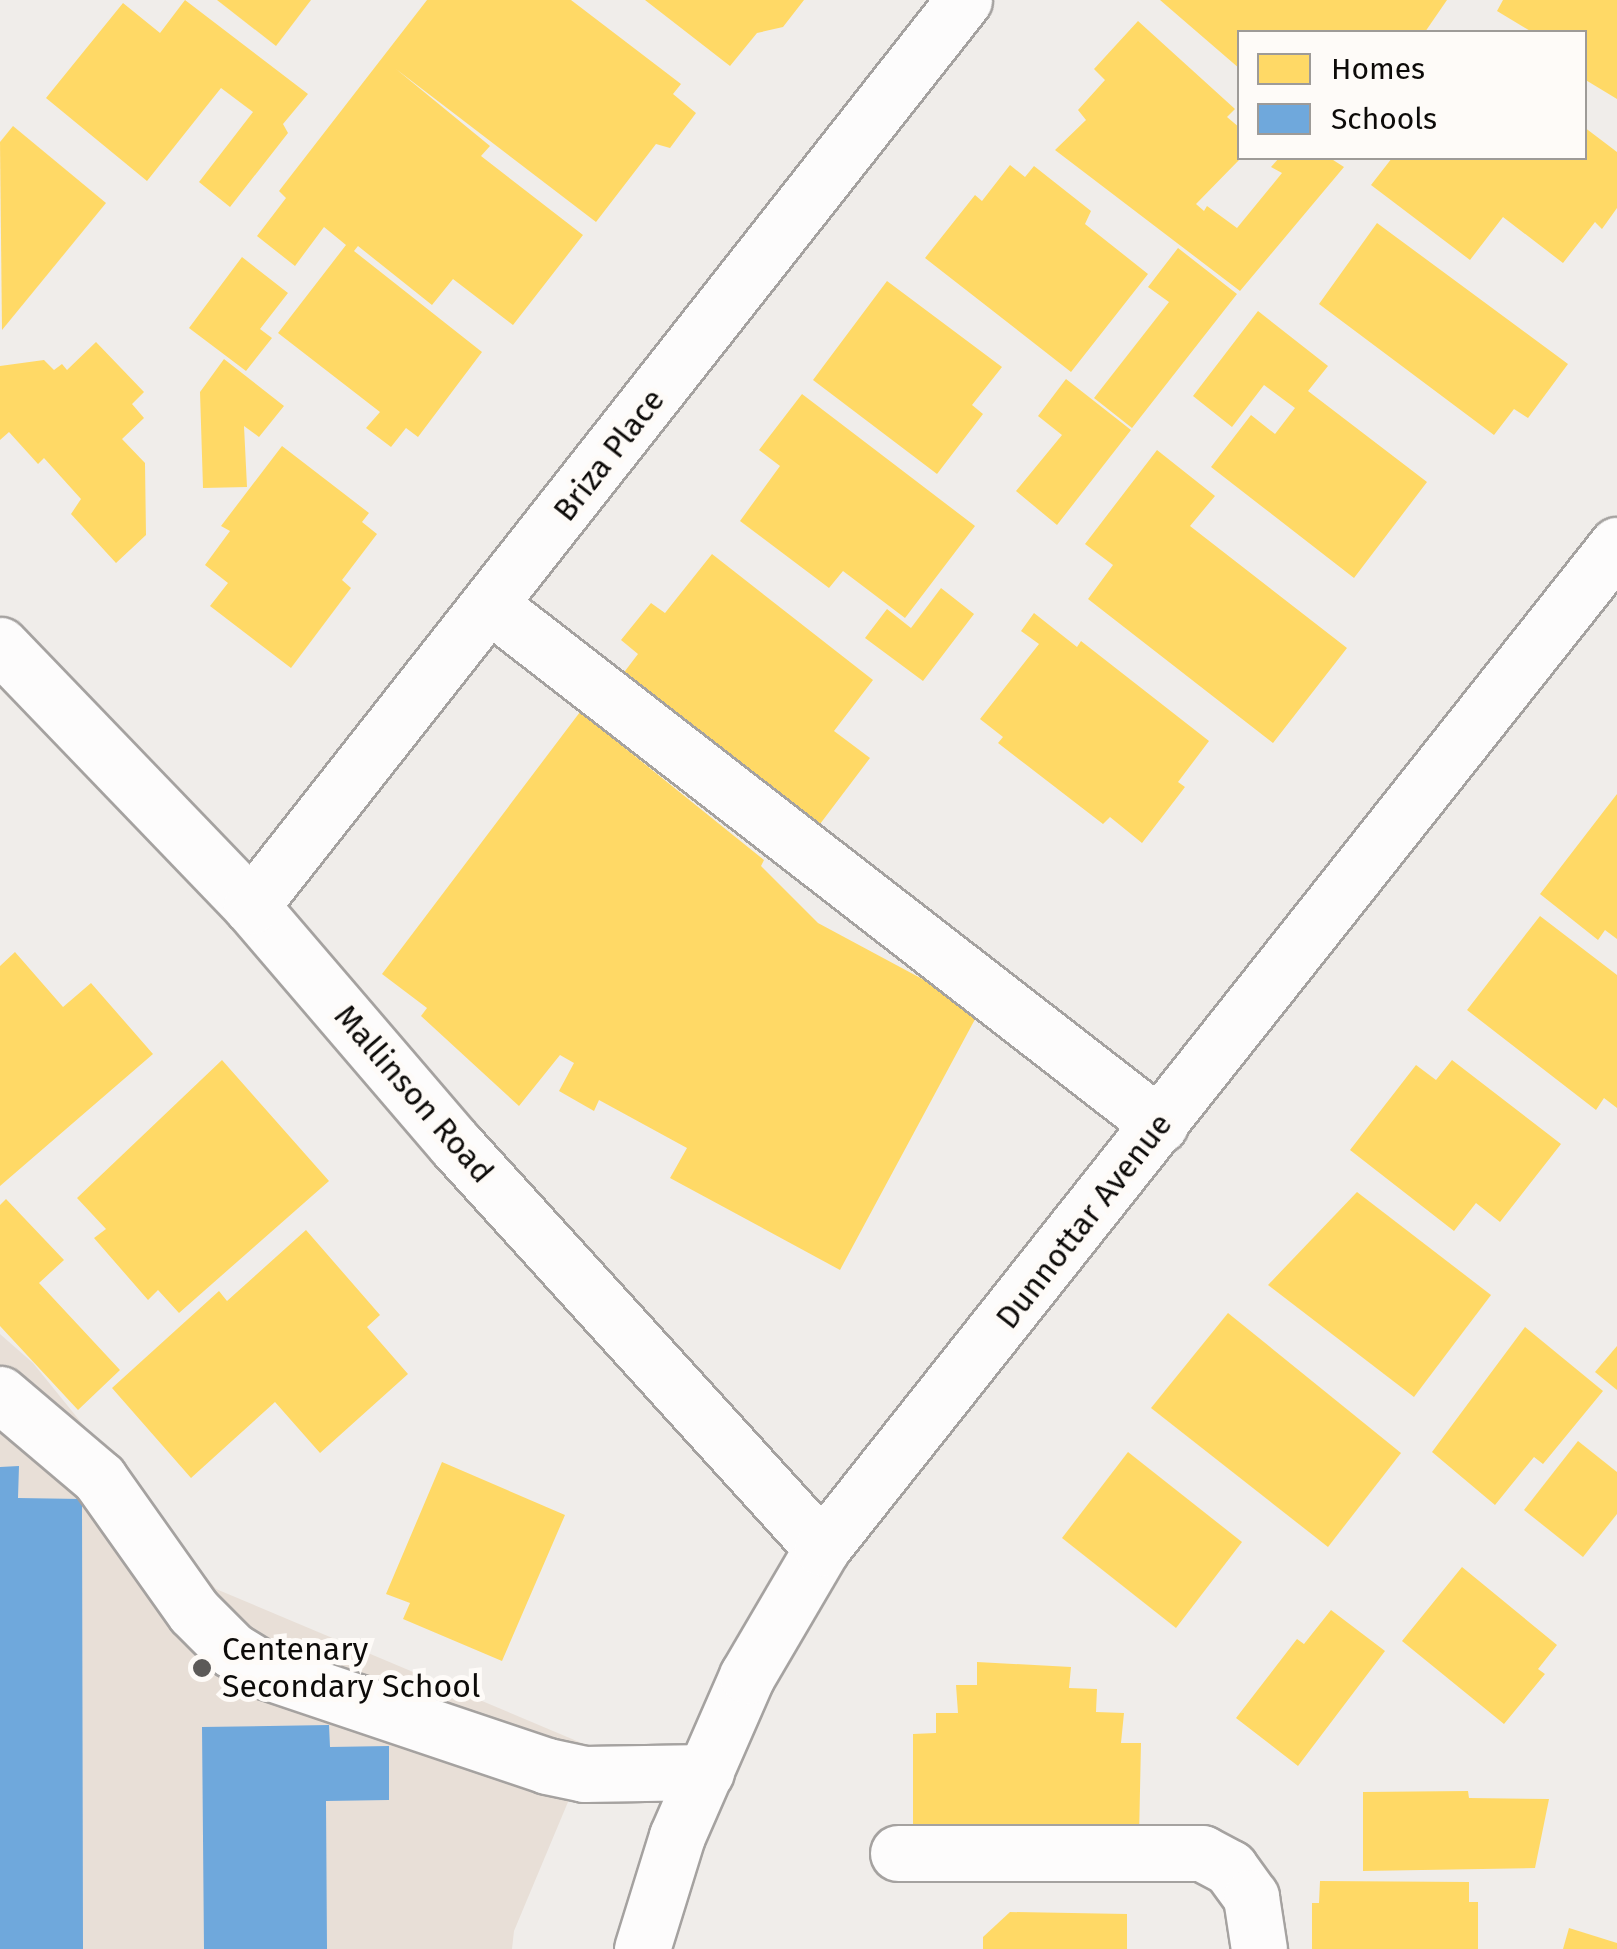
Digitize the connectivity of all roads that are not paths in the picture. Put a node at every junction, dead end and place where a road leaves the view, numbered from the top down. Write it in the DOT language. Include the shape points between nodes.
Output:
graph roads {
  1 [pos="964,0"];
  2 [pos="1617,545"];
  3 [pos="490,605"];
  4 [pos="0,645"];
  5 [pos="251,906"];
  6 [pos="1160,1126"];
  7 [pos="0,1394"];
  8 [pos="822,1548"];
  9 [pos="706,1772"];
  10 [pos="898,1854"];
  11 [pos="656,1945"];
  12 [pos="1259,1949"];
  1 -- 3 [label="street, Briza Place"];
  2 -- 6 [label="street, Dunnottar Avenue"];
  3 -- 5 [label="street, Briza Place"];
  3 -- 6 [label="street"];
  4 -- 5 [label="street, Mallinson Road"];
  5 -- 8 [label="street, Mallinson Road"];
  6 -- 8 [label="street, Dunnottar Avenue"];
  7 -- 9 [label="street" via="99,1478 194,1612 232,1650 268,1672 546,1766 584,1774"];
  8 -- 9 [label="street, Dunnottar Avenue" via="747,1676"];
  9 -- 11 [label="street, Dunnottar Avenue" via="677,1836"];
  10 -- 12 [label="street" via="1202,1852 1230,1868 1251,1896"];
}
